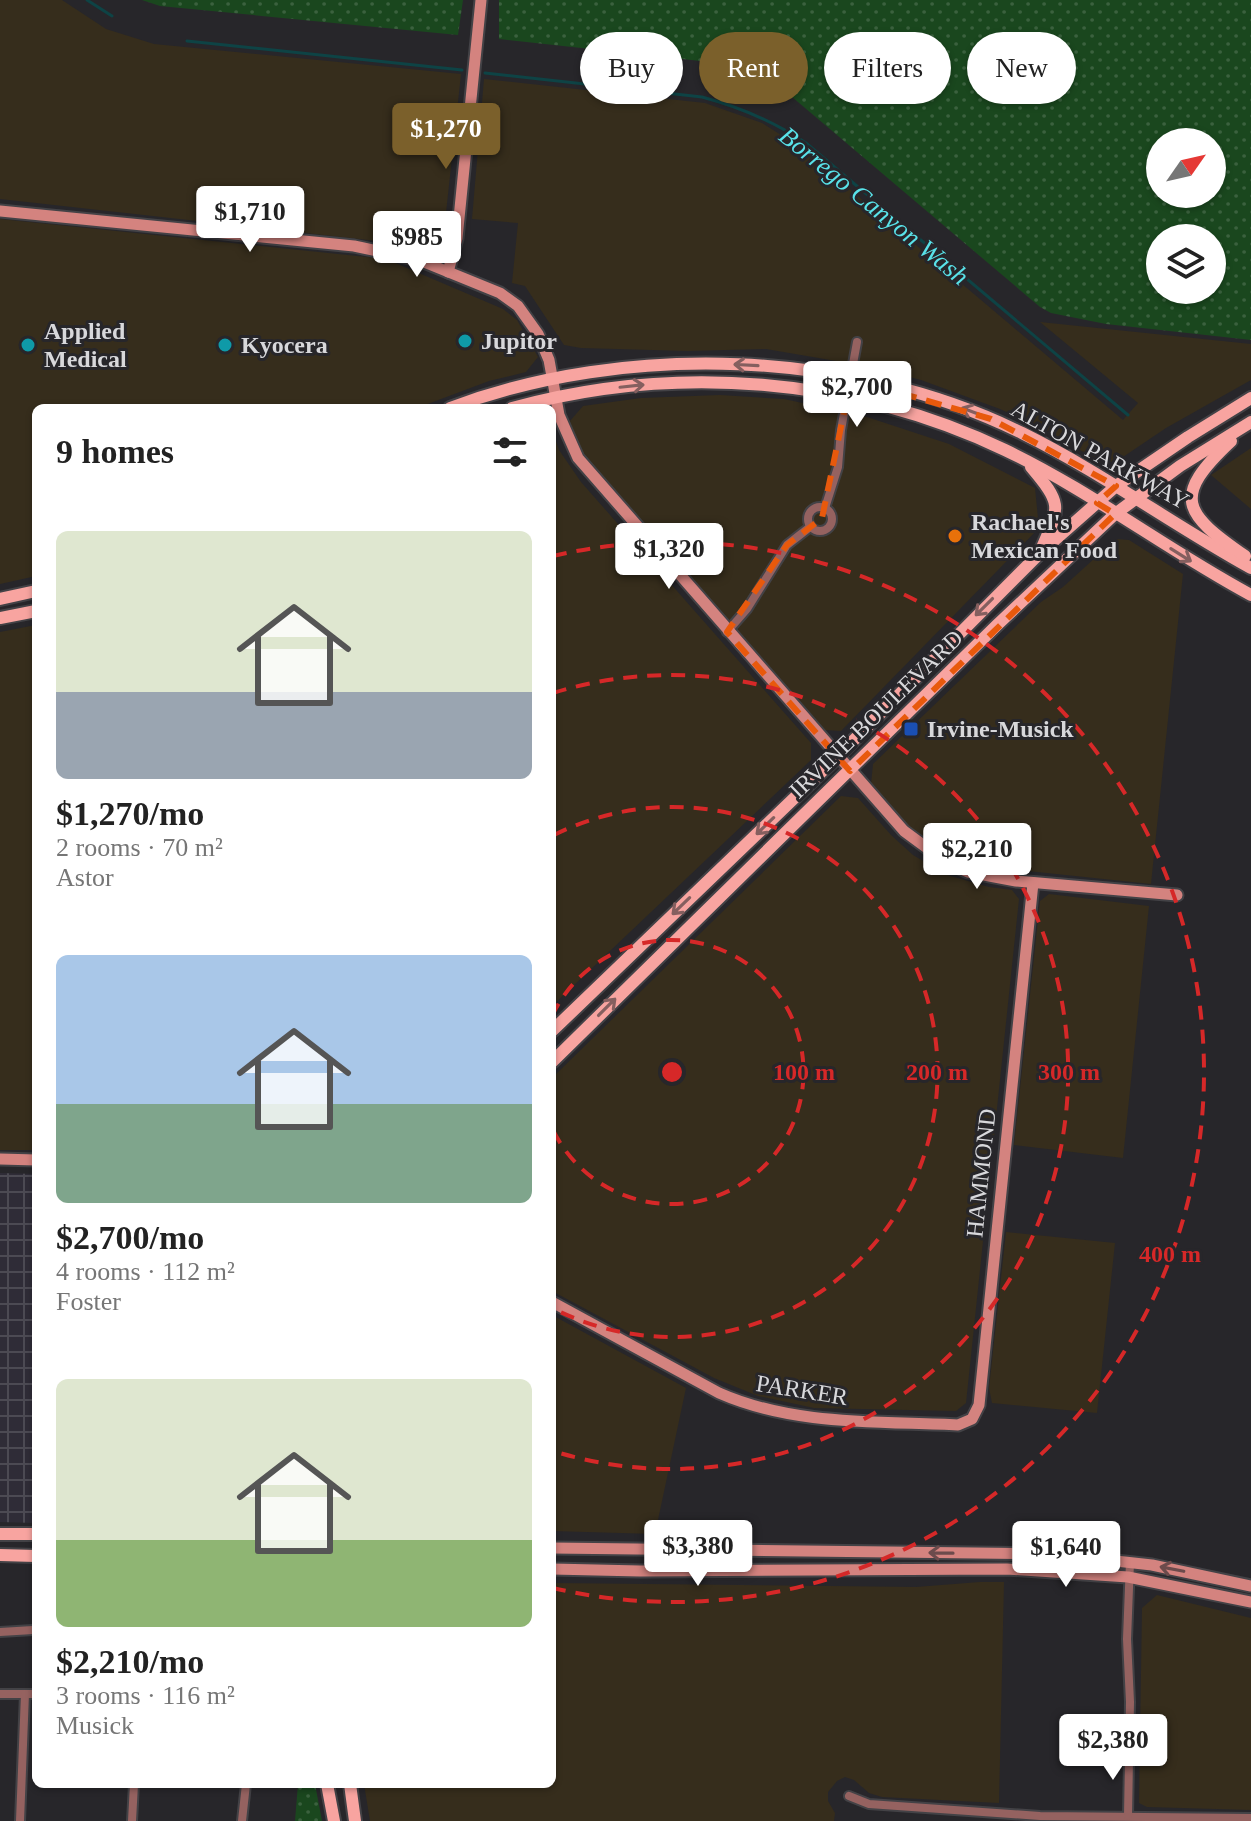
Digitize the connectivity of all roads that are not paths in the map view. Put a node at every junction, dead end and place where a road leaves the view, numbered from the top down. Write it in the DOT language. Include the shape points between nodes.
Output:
graph roads {
  1 [pos="481,0"];
  2 [pos="0,211"];
  3 [pos="448,272"];
  4 [pos="857,342"];
  5 [pos="552,379"];
  6 [pos="851,379"];
  7 [pos="848,397"];
  8 [pos="555,398"];
  9 [pos="1251,398"];
  10 [pos="464,404"];
  11 [pos="529,404"];
  12 [pos="1251,423"];
  13 [pos="1026,462"];
  14 [pos="1116,486"];
  15 [pos="1135,497"];
  16 [pos="1097,503"];
  17 [pos="825,508"];
  18 [pos="1115,514"];
  19 [pos="810,527"];
  20 [pos="1040,553"];
  21 [pos="1251,560"];
  22 [pos="1251,568"];
  23 [pos="32,592"];
  24 [pos="1251,595"];
  25 [pos="0,599"];
  26 [pos="32,612"];
  27 [pos="0,618"];
  28 [pos="727,632"];
  29 [pos="838,756"];
  30 [pos="850,771"];
  31 [pos="1033,883"];
  32 [pos="1177,895"];
  33 [pos="556,1027"];
  34 [pos="556,1058"];
  35 [pos="0,1159"];
  36 [pos="32,1160"];
  37 [pos="556,1304"];
  38 [pos="972,1419"];
  39 [pos="0,1534"];
  40 [pos="32,1534"];
  41 [pos="556,1548"];
  42 [pos="0,1555"];
  43 [pos="32,1556"];
  44 [pos="1130,1562"];
  45 [pos="556,1569"];
  46 [pos="1128,1577"];
  47 [pos="1251,1586"];
  48 [pos="1251,1602"];
  49 [pos="32,1630"];
  50 [pos="0,1632"];
  51 [pos="0,1694"];
  52 [pos="25,1694"];
  53 [pos="32,1694"];
  54 [pos="134,1788"];
  55 [pos="246,1788"];
  56 [pos="328,1788"];
  57 [pos="351,1788"];
  58 [pos="849,1796"];
  59 [pos="1128,1816"];
  60 [pos="1251,1818"];
  61 [pos="20,1821"];
  62 [pos="132,1821"];
  63 [pos="242,1821"];
  64 [pos="334,1821"];
  65 [pos="355,1821"];
  1 -- 3 [label="street" via="457,238"];
  2 -- 3 [label="street" via="354,246"];
  3 -- 5 [label="street" via="518,306 544,347"];
  4 -- 6 [label="street"];
  6 -- 5 [label="main road, ALTON PARKWAY, one-way" via="790,369 692,364 625,367"];
  5 -- 8 [label="street"];
  5 -- 10 [label="main road, ALTON PARKWAY"];
  6 -- 7 [label="street"];
  14 -- 6 [label="main road, ALTON PARKWAY, one-way" via="975,413"];
  8 -- 7 [label="main road, ALTON PARKWAY, one-way" via="643,385 715,382"];
  7 -- 13 [label="main road, ALTON PARKWAY" via="945,426"];
  7 -- 17 [label="street" via="838,467"];
  8 -- 11 [label="main road, ALTON PARKWAY"];
  8 -- 28 [label="street" via="578,458"];
  9 -- 14 [label="main road, IRVINE BOULEVARD"];
  12 -- 15 [label="main road, IRVINE BOULEVARD"];
  12 -- 21 [label="main road" via="1200,471 1192,504 1209,530"];
  13 -- 16 [label="main road, ALTON PARKWAY"];
  13 -- 20 [label="main road" via="1057,506"];
  14 -- 15 [label="main road, ALTON PARKWAY"];
  14 -- 16 [label="main road, IRVINE BOULEVARD"];
  15 -- 18 [label="main road, IRVINE BOULEVARD"];
  15 -- 22 [label="main road, ALTON PARKWAY"];
  16 -- 18 [label="main road, ALTON PARKWAY"];
  16 -- 20 [label="main road, IRVINE BOULEVARD"];
  17 -- 19 [label="street" via="812,510 807,518"];
  17 -- 19 [label="street" via="831,525 824,531"];
  18 -- 24 [label="main road, ALTON PARKWAY, one-way"];
  18 -- 30 [label="main road, IRVINE BOULEVARD"];
  19 -- 28 [label="street" via="787,545"];
  20 -- 29 [label="main road, IRVINE BOULEVARD, one-way"];
  23 -- 25 [label="main road"];
  26 -- 27 [label="main road"];
  28 -- 29 [label="street"];
  29 -- 30 [label="street"];
  29 -- 33 [label="main road, IRVINE BOULEVARD, one-way"];
  30 -- 31 [label="street" via="904,831 946,862 968,872"];
  34 -- 30 [label="main road, IRVINE BOULEVARD, one-way"];
  31 -- 32 [label="street"];
  31 -- 38 [label="street, HAMMOND" via="979,1405"];
  35 -- 36 [label="street"];
  37 -- 38 [label="street, PARKER" via="745,1404 818,1419 958,1425"];
  39 -- 40 [label="main road"];
  44 -- 41 [label="street, one-way" via="1052,1554"];
  42 -- 43 [label="main road"];
  44 -- 46 [label="street"];
  47 -- 44 [label="street, one-way"];
  45 -- 46 [label="street" via="1007,1569"];
  46 -- 48 [label="street"];
  46 -- 59 [label="street"];
  49 -- 50 [label="street"];
  51 -- 52 [label="street"];
  52 -- 53 [label="street"];
  52 -- 61 [label="street"];
  54 -- 62 [label="street"];
  55 -- 63 [label="street"];
  56 -- 64 [label="main road"];
  57 -- 65 [label="main road"];
  58 -- 59 [label="street" via="869,1804 1040,1816"];
  59 -- 60 [label="street"];
}
